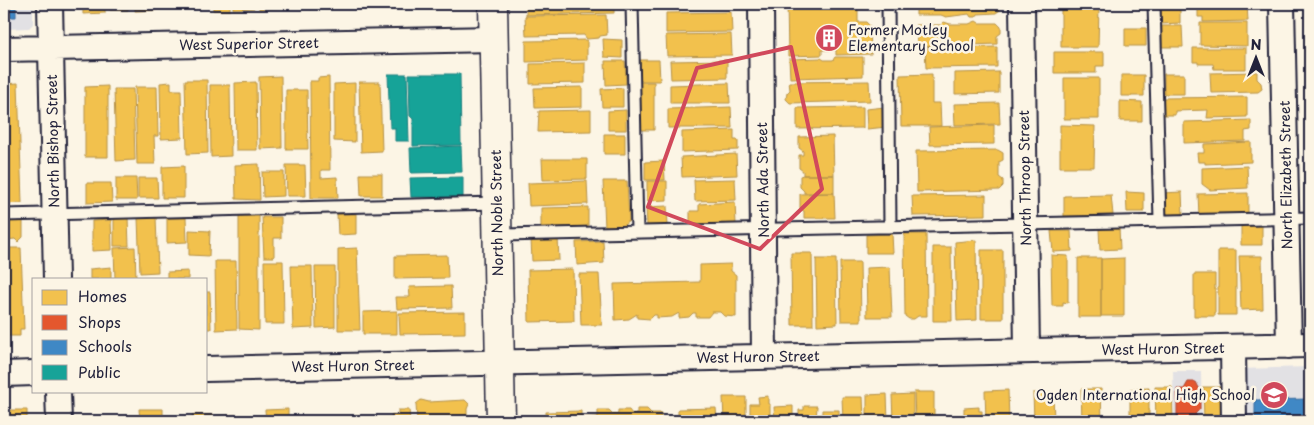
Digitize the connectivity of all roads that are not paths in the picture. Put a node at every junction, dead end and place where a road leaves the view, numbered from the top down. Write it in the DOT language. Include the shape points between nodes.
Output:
graph roads {
  1 [pos="50,4"];
  2 [pos="493,4"];
  3 [pos="632,4"];
  4 [pos="761,4"];
  5 [pos="888,4"];
  6 [pos="1022,4"];
  7 [pos="1154,4"];
  8 [pos="1282,4"];
  9 [pos="494,39"];
  10 [pos="51,48"];
  11 [pos="4,50"];
  12 [pos="497,203"];
  13 [pos="55,214"];
  14 [pos="4,215"];
  15 [pos="1286,218"];
  16 [pos="1310,218"];
  17 [pos="1160,221"];
  18 [pos="1025,224"];
  19 [pos="890,227"];
  20 [pos="763,229"];
  21 [pos="637,232"];
  22 [pos="497,235"];
  23 [pos="56,278"];
  24 [pos="1300,345"];
  25 [pos="1233,347"];
  26 [pos="1027,352"];
  27 [pos="764,357"];
  28 [pos="499,363"];
  29 [pos="208,369"];
  30 [pos="32,373"];
  31 [pos="4,374"];
  32 [pos="58,392"];
  33 [pos="59,421"];
  34 [pos="501,421"];
  35 [pos="1234,421"];
  1 -- 10 [label="street, North Bishop Street"];
  2 -- 9 [label="street, North Noble Street"];
  3 -- 21 [label="lane"];
  4 -- 20 [label="street, North Ada Street"];
  5 -- 19 [label="lane"];
  6 -- 18 [label="street, North Throop Street"];
  7 -- 17 [label="lane"];
  8 -- 15 [label="street, North Elizabeth Street"];
  9 -- 10 [label="street, West Superior Street"];
  9 -- 12 [label="street, North Noble Street"];
  10 -- 11 [label="street, West Superior Street"];
  10 -- 13 [label="street, North Bishop Street"];
  12 -- 13 [label="lane"];
  12 -- 22 [label="street, North Noble Street"];
  13 -- 14 [label="lane"];
  13 -- 23 [label="street, North Bishop Street"];
  15 -- 16 [label="lane"];
  15 -- 17 [label="lane"];
  15 -- 24 [label="street, North Elizabeth Street"];
  17 -- 18 [label="lane"];
  18 -- 19 [label="lane"];
  18 -- 26 [label="street, North Throop Street"];
  19 -- 20 [label="lane"];
  20 -- 21 [label="lane"];
  20 -- 27 [label="street, North Ada Street"];
  21 -- 22 [label="lane"];
  22 -- 28 [label="street, North Noble Street"];
  24 -- 25 [label="street, West Huron Street"];
  25 -- 26 [label="street, West Huron Street"];
  25 -- 35 [label="street"];
  26 -- 27 [label="street, West Huron Street"];
  27 -- 28 [label="street, West Huron Street"];
  28 -- 29 [label="street, West Huron Street"];
  28 -- 34 [label="street, North Noble Street"];
  30 -- 31 [label="street"];
  32 -- 33 [label="street"];
}
